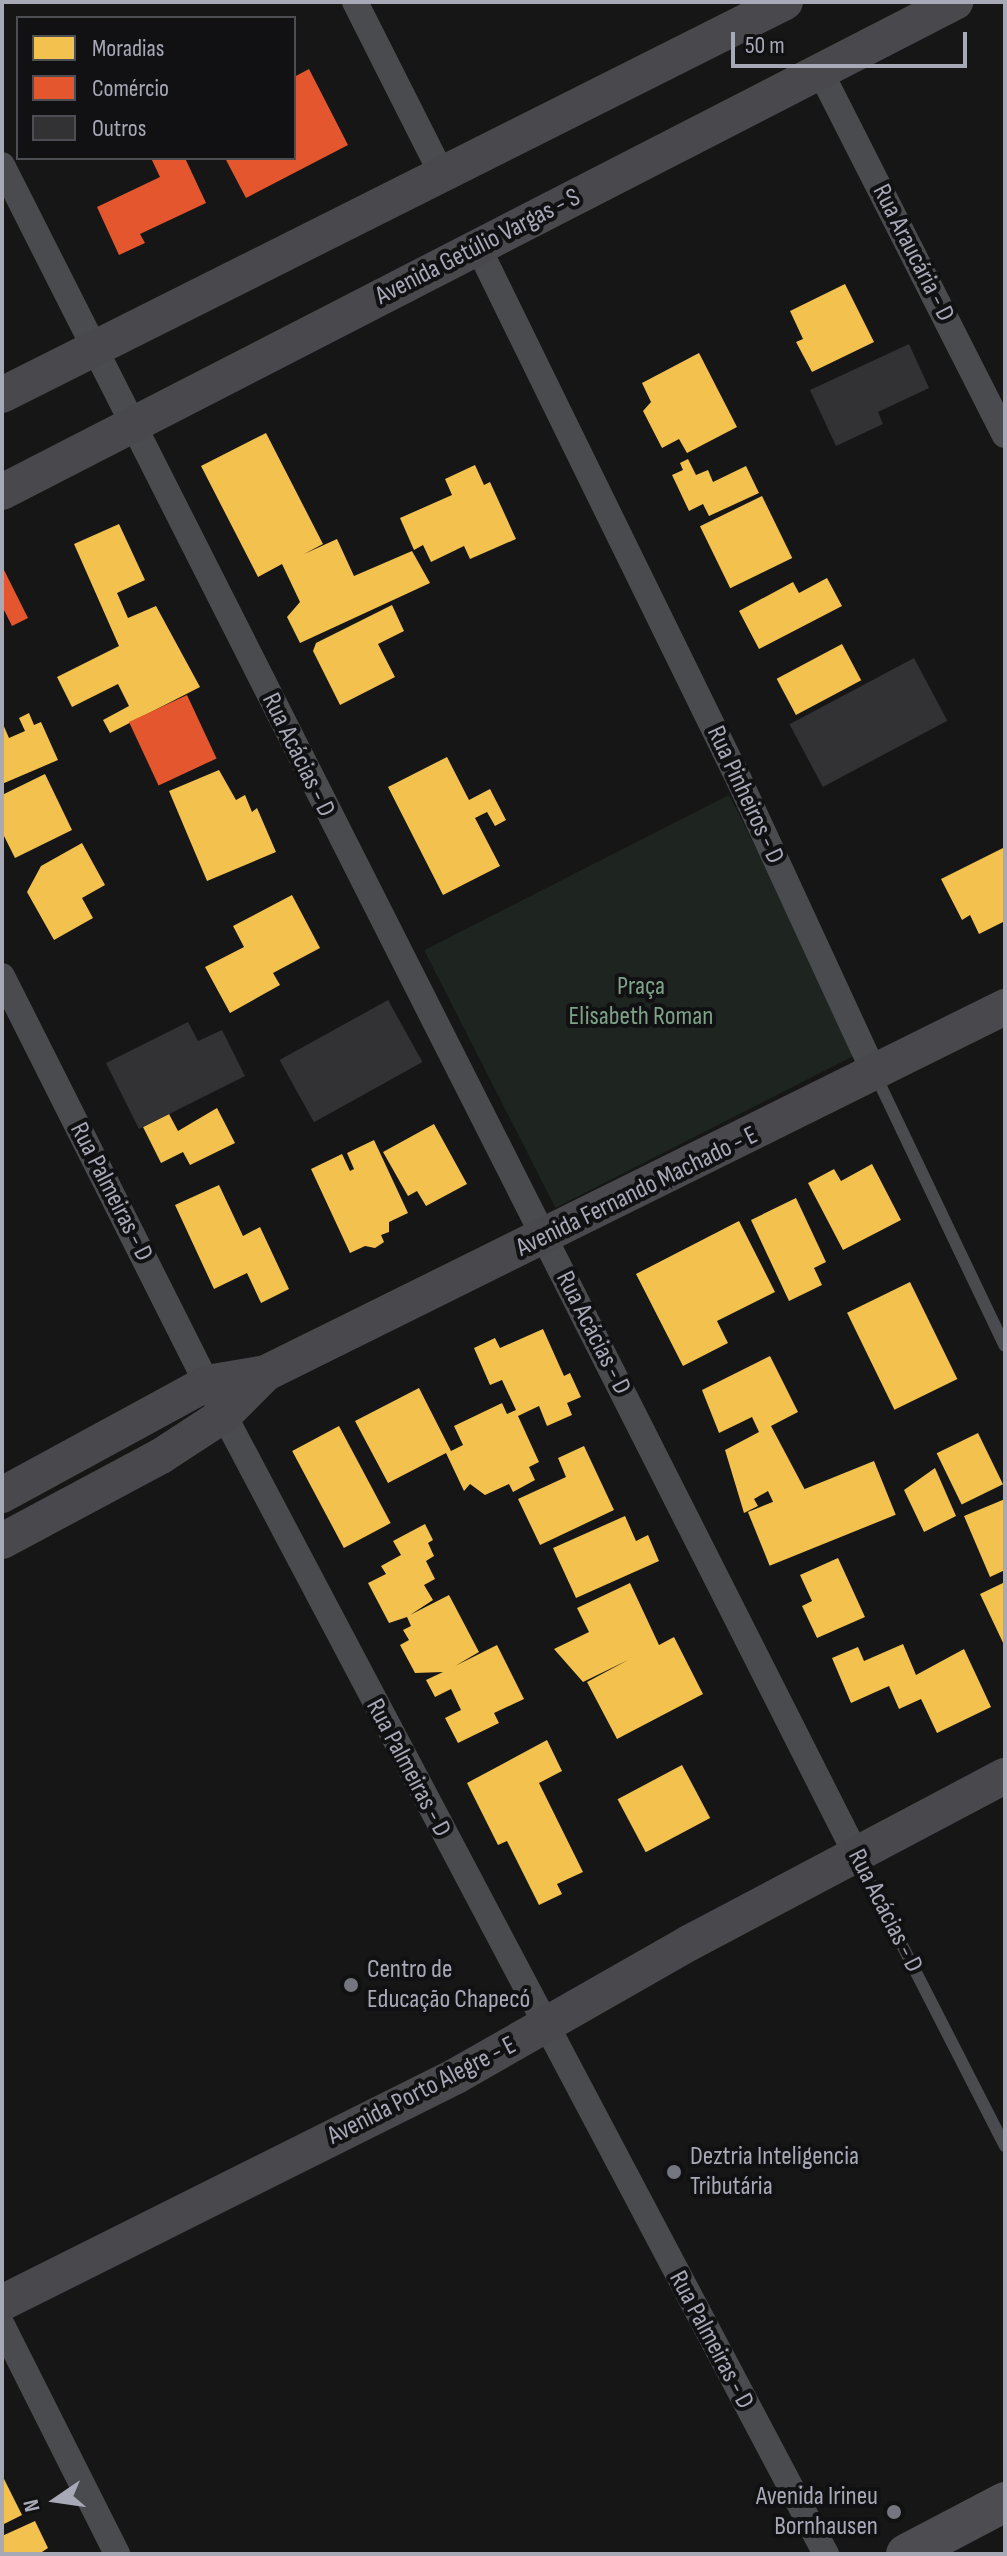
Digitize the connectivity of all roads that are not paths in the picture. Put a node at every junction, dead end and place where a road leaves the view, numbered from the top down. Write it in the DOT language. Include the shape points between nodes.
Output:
graph roads {
  1 [pos="355,2"];
  2 [pos="785,2"];
  3 [pos="955,2"];
  4 [pos="820,71"];
  5 [pos="2,165"];
  6 [pos="442,174"];
  7 [pos="478,247"];
  8 [pos="96,347"];
  9 [pos="2,395"];
  10 [pos="134,424"];
  11 [pos="1005,435"];
  12 [pos="2,492"];
  13 [pos="2,976"];
  14 [pos="1005,1007"];
  15 [pos="875,1074"];
  16 [pos="545,1238"];
  17 [pos="1005,1346"];
  18 [pos="266,1373"];
  19 [pos="207,1383"];
  20 [pos="224,1415"];
  21 [pos="2,1495"];
  22 [pos="2,1541"];
  23 [pos="1005,1776"];
  24 [pos="856,1854"];
  25 [pos="544,2027"];
  26 [pos="1005,2146"];
  27 [pos="2,2303"];
  28 [pos="2,2325"];
  29 [pos="1005,2502"];
  30 [pos="117,2554"];
  31 [pos="826,2554"];
  32 [pos="906,2554"];
  1 -- 6 [label="street"];
  2 -- 6 [label="street"];
  3 -- 4 [label="street, Avenida Getúlio Vargas - S"];
  4 -- 7 [label="street, Avenida Getúlio Vargas - S"];
  4 -- 11 [label="street, Rua Araucária - D"];
  5 -- 8 [label="street, Rua Acácias - D"];
  6 -- 8 [label="street"];
  7 -- 10 [label="street, Avenida Getúlio Vargas - S"];
  7 -- 15 [label="street, Rua Pinheiros - D" via="739,780"];
  8 -- 9 [label="street"];
  8 -- 10 [label="street, Rua Acácias - D"];
  10 -- 12 [label="street, Avenida Getúlio Vargas - S"];
  10 -- 16 [label="street, Rua Acácias - D"];
  13 -- 19 [label="street, Rua Palmeiras - D"];
  14 -- 15 [label="street, Avenida Fernando Machado - E"];
  15 -- 16 [label="street, Avenida Fernando Machado - E"];
  15 -- 17 [label="lane, Rua Pinheiros - D"];
  16 -- 18 [label="street, Avenida Fernando Machado - E"];
  16 -- 24 [label="street, Rua Acácias - D"];
  18 -- 19 [label="street, Avenida Fernando Machado - E"];
  18 -- 20 [label="street, Avenida Fernando Machado - E"];
  19 -- 20 [label="street, Rua Palmeiras - D"];
  19 -- 21 [label="street, Avenida Fernando Machado - E"];
  20 -- 22 [label="street, Avenida Fernando Machado - E" via="161,1456"];
  20 -- 25 [label="street, Rua Palmeiras - D"];
  23 -- 24 [label="street, Avenida Porto Alegre - E"];
  24 -- 25 [label="street, Avenida Porto Alegre - E"];
  24 -- 26 [label="lane, Rua Acácias - D"];
  25 -- 27 [label="street, Avenida Porto Alegre - E"];
  25 -- 31 [label="street, Rua Palmeiras - D"];
  28 -- 30 [label="street"];
  29 -- 32 [label="main road"];
}
